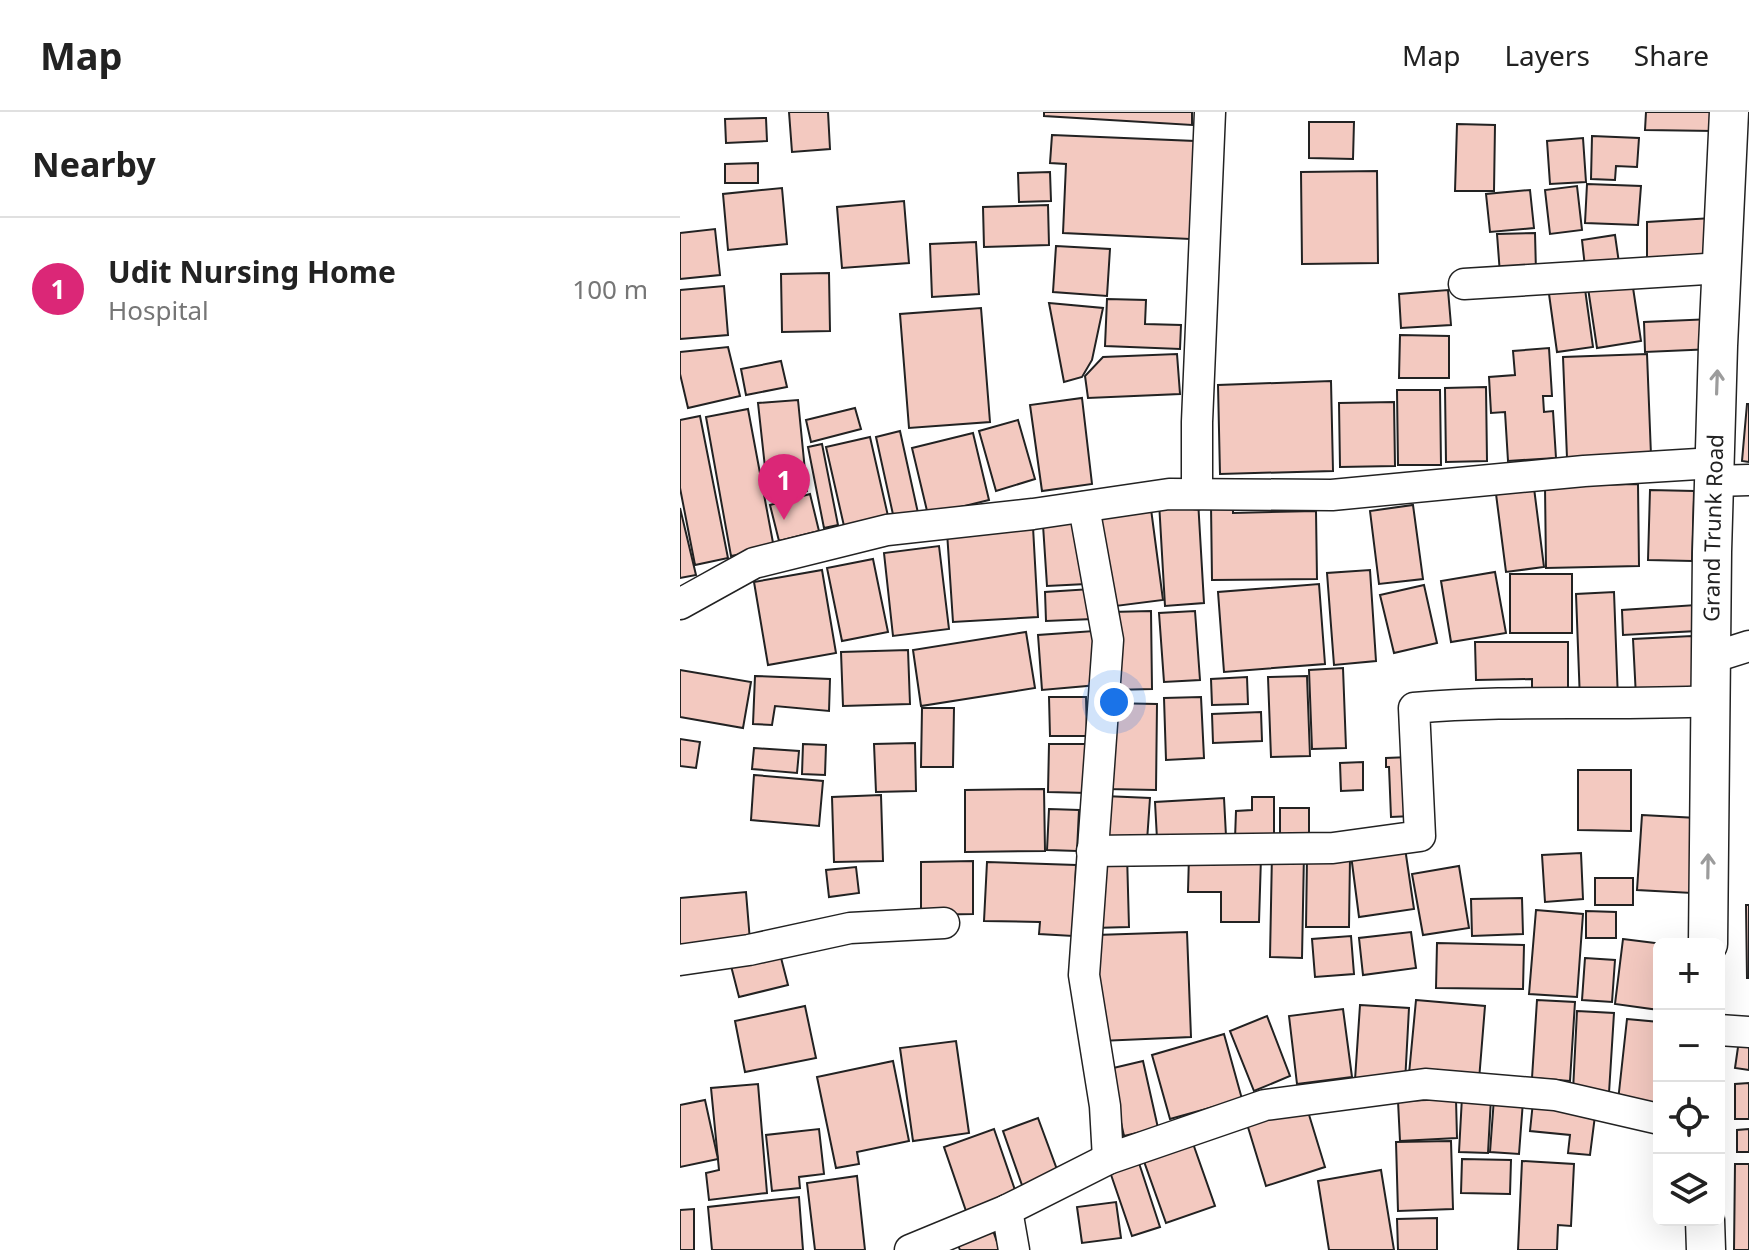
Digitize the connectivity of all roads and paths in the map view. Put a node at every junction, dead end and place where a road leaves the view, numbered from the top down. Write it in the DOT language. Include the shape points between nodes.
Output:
graph roads {
  1 [pos="1210,112"];
  2 [pos="1729,112"];
  3 [pos="1722,268"];
  4 [pos="1464,284"];
  5 [pos="1726,475"];
  6 [pos="1197,494"];
  7 [pos="1084,507"];
  8 [pos="680,604"];
  9 [pos="1749,646"];
  10 [pos="1711,658"];
  11 [pos="1710,701"];
  12 [pos="1092,851"];
  13 [pos="944,923"];
  14 [pos="1708,938"];
  15 [pos="680,960"];
  16 [pos="1725,1030"];
  17 [pos="1749,1032"];
  18 [pos="1653,1118"];
  19 [pos="1108,1159"];
  20 [pos="1007,1210"];
  21 [pos="1705,1226"];
  22 [pos="910,1250"];
  23 [pos="1014,1250"];
  24 [pos="1706,1250"];
  1 -- 6 [label="street"];
  2 -- 3 [label="main road, Grand Trunk Road"];
  3 -- 4 [label="street"];
  5 -- 3 [label="main road, Grand Trunk Road, one-way"];
  5 -- 6 [label="street" via="1584,471 1332,495"];
  5 -- 10 [label="main road, Grand Trunk Road"];
  6 -- 7 [label="street"];
  7 -- 8 [label="street" via="887,530 754,563"];
  7 -- 12 [label="street" via="1108,640"];
  9 -- 10 [label="street"];
  10 -- 11 [label="main road, Grand Trunk Road"];
  11 -- 12 [label="street" via="1414,708 1420,836 1333,848"];
  14 -- 11 [label="main road, Grand Trunk Road, one-way"];
  12 -- 19 [label="street" via="1084,975"];
  13 -- 15 [label="street" via="850,928"];
  16 -- 17 [label="street"];
  18 -- 19 [label="street" via="1555,1095 1425,1084 1265,1105"];
  19 -- 20 [label="street"];
  20 -- 22 [label="street"];
  20 -- 23 [label="street"];
  21 -- 24 [label="main road"];
}
